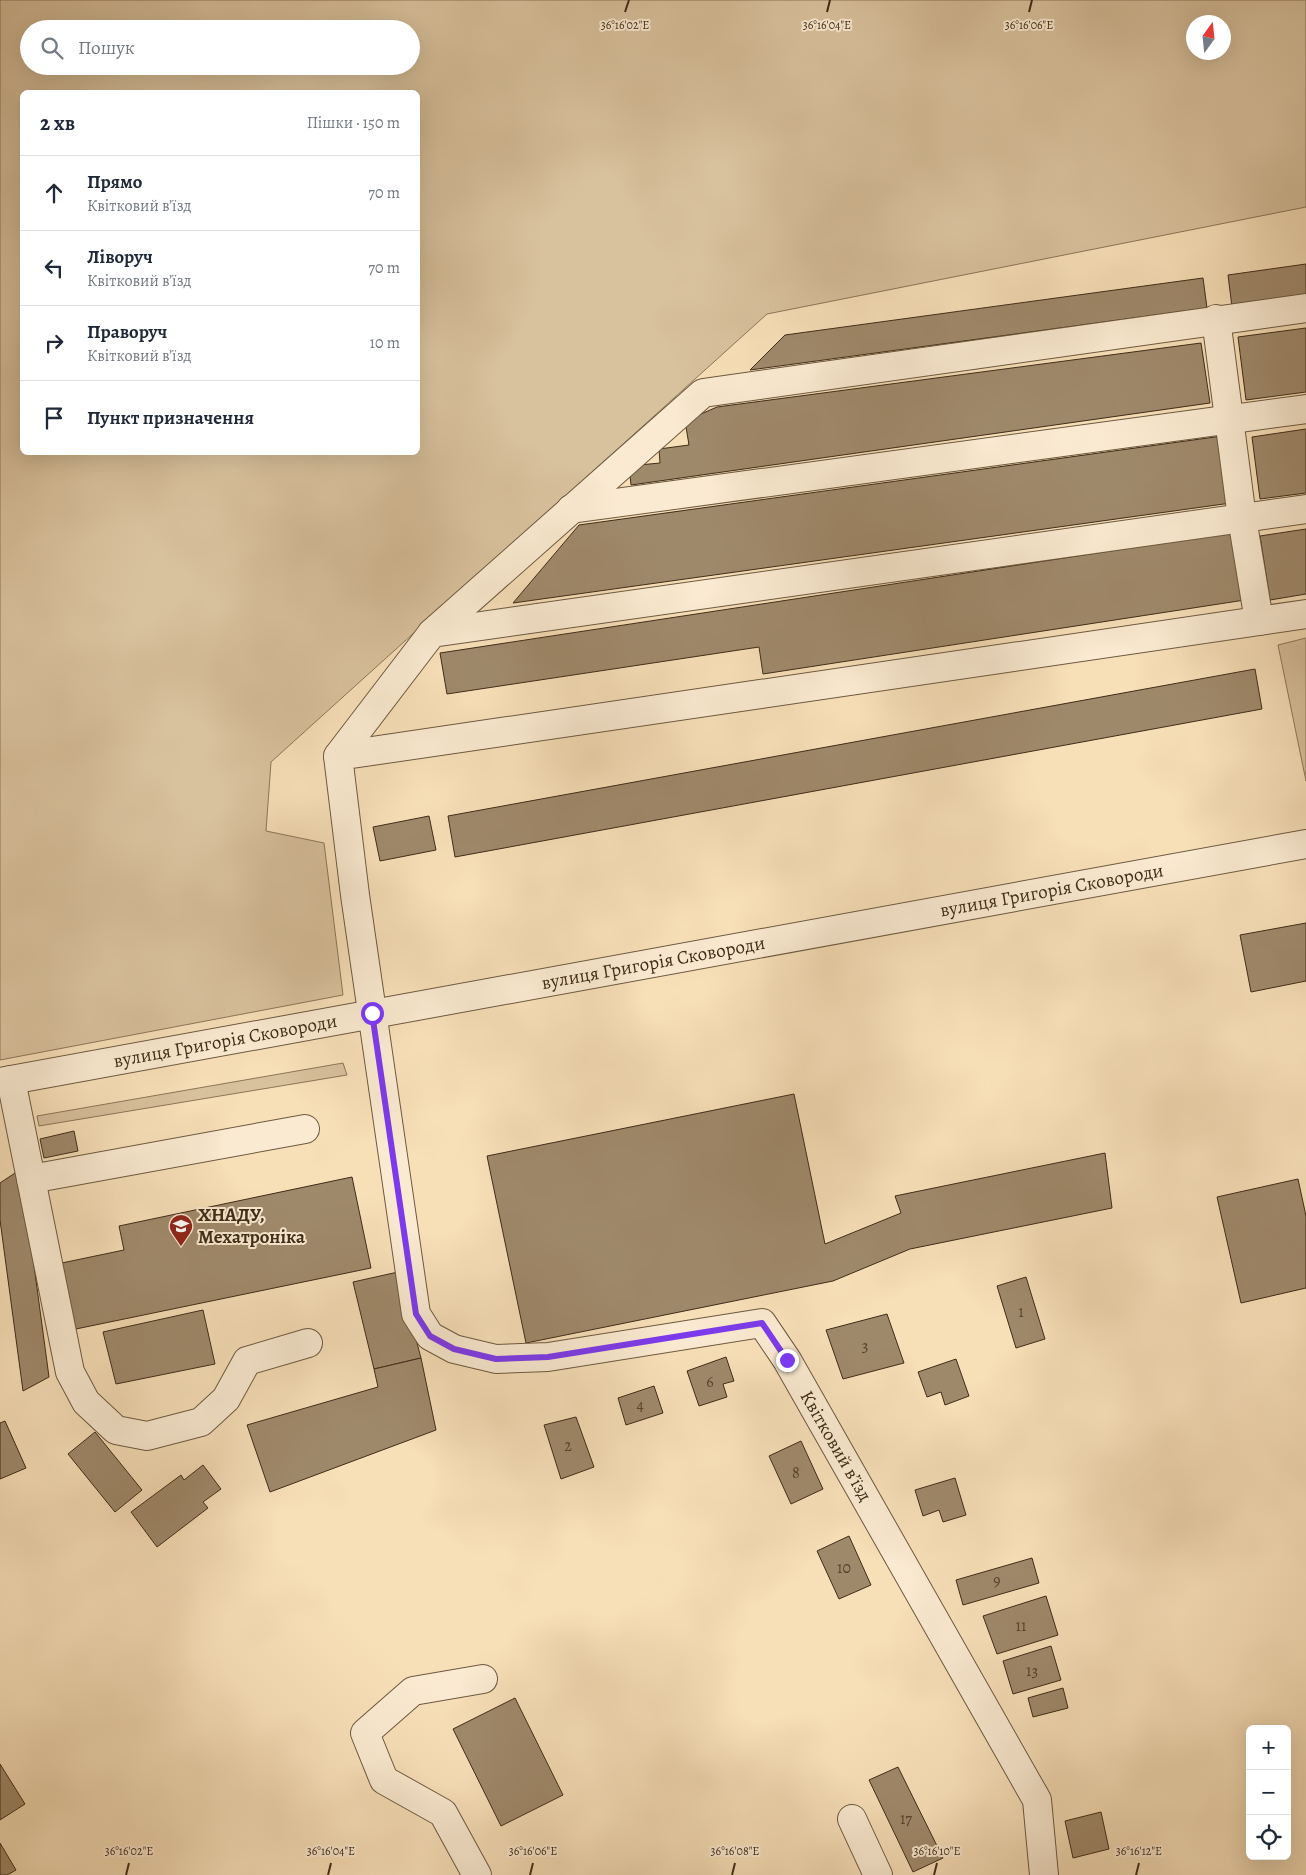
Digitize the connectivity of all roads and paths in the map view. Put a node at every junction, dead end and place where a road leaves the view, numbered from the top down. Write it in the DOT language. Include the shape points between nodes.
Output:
graph roads {
  1 [pos="1306,308"];
  2 [pos="1216,319"];
  3 [pos="1306,409"];
  4 [pos="1228,420"];
  5 [pos="571,509"];
  6 [pos="1306,509"];
  7 [pos="1242,518"];
  8 [pos="1306,614"];
  9 [pos="1259,621"];
  10 [pos="432,633"];
  11 [pos="338,756"];
  12 [pos="1306,844"];
  13 [pos="372,1013"];
  14 [pos="5,1081"];
  15 [pos="305,1129"];
  16 [pos="31,1179"];
  17 [pos="308,1343"];
  18 [pos="483,1679"];
  19 [pos="852,1819"];
  20 [pos="476,1875"];
  21 [pos="878,1875"];
  22 [pos="1044,1875"];
  1 -- 2 [label="street"];
  2 -- 4 [label="street"];
  2 -- 5 [label="street" via="703,393"];
  3 -- 4 [label="street"];
  4 -- 5 [label="street"];
  4 -- 7 [label="street"];
  5 -- 10 [label="street"];
  6 -- 7 [label="street"];
  7 -- 9 [label="street"];
  7 -- 10 [label="street"];
  8 -- 9 [label="street"];
  9 -- 11 [label="street"];
  10 -- 11 [label="street"];
  11 -- 13 [label="street"];
  12 -- 13 [label="street, вулиця Григорія Сковороди"];
  13 -- 14 [label="street, вулиця Григорія Сковороди"];
  13 -- 22 [label="street, Квітковий в’їзд" via="416,1314 430,1336 454,1349 496,1359 548,1357 762,1323 787,1360 1037,1800"];
  14 -- 16 [label="street"];
  15 -- 16 [label="street"];
  16 -- 17 [label="street" via="70,1372 86,1402 116,1430 147,1436 201,1422 226,1400 247,1361"];
  18 -- 20 [label="street" via="413,1691 365,1734 384,1780 443,1813"];
  19 -- 21 [label="street"];
}
